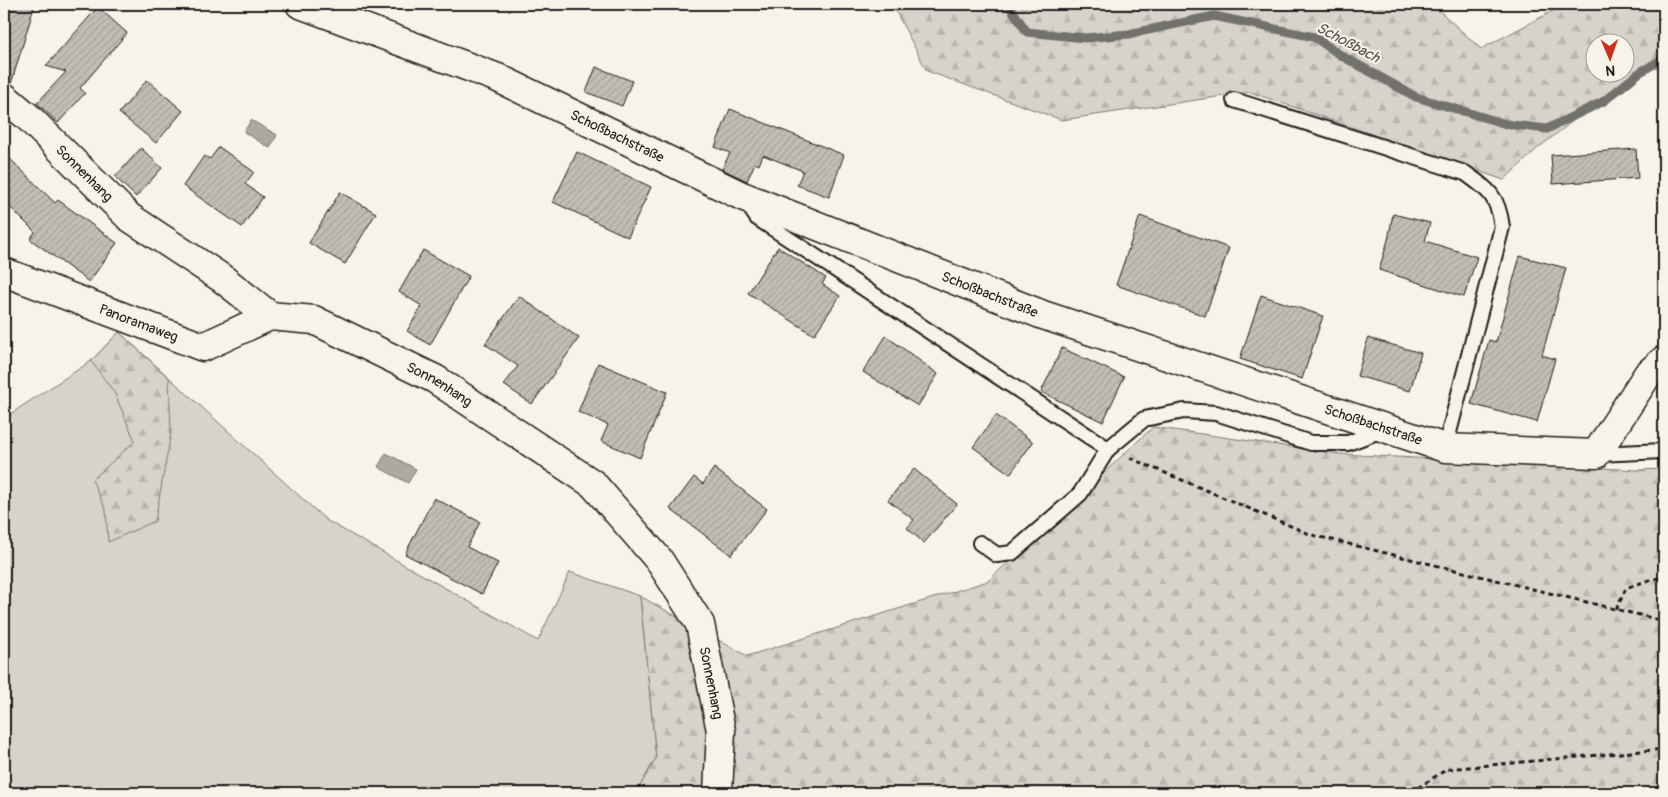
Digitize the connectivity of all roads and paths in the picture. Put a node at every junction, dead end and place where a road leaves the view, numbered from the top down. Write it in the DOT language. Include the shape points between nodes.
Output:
graph roads {
  1 [pos="300,4"];
  2 [pos="4,97"];
  3 [pos="1234,100"];
  4 [pos="742,196"];
  5 [pos="4,272"];
  6 [pos="270,316"];
  7 [pos="1664,360"];
  8 [pos="1386,428"];
  9 [pos="1445,448"];
  10 [pos="1108,449"];
  11 [pos="1664,452"];
  12 [pos="1596,454"];
  13 [pos="980,543"];
  14 [pos="1664,578"];
  15 [pos="1616,611"];
  16 [pos="1664,621"];
  17 [pos="1664,749"];
  18 [pos="718,793"];
  19 [pos="1410,793"];
  1 -- 4 [label="street, Schoßbachstraße" via="498,78"];
  2 -- 6 [label="street, Sonnenhang" via="129,218 223,279"];
  3 -- 9 [label="lane" via="1465,173 1490,192 1499,208 1502,227"];
  4 -- 8 [label="street, Schoßbachstraße" via="1043,314"];
  4 -- 10 [label="lane" via="756,218"];
  5 -- 6 [label="street, Panoramaweg" via="203,347"];
  6 -- 18 [label="street, Sonnenhang" via="314,320 435,379 593,484 659,560 700,624 722,732"];
  7 -- 12 [label="street" via="1648,374"];
  8 -- 9 [label="street, Schoßbachstraße"];
  8 -- 10 [label="lane" via="1348,443 1311,443 1216,413 1184,411 1144,419"];
  9 -- 12 [label="street, Schoßbachstraße"];
  10 -- 13 [label="lane" via="1080,494 1012,553 997,556"];
  10 -- 15 [label="path" via="1312,535"];
  11 -- 12 [label="lane"];
  14 -- 15 [label="path" via="1626,588"];
  15 -- 16 [label="path"];
  17 -- 19 [label="path" via="1447,770"];
}
